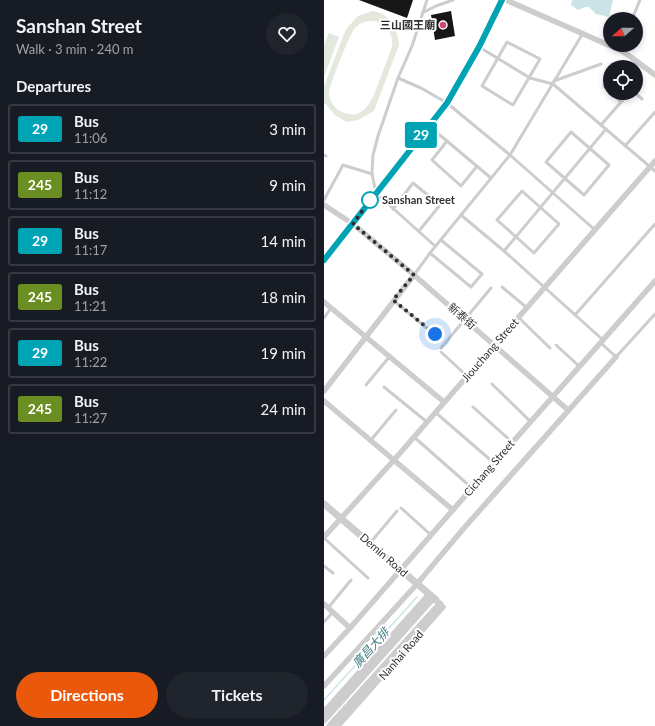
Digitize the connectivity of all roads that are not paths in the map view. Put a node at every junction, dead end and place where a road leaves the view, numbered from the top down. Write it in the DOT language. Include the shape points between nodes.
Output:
graph roads {
  1 [pos="427,0"];
  2 [pos="453,0"];
  3 [pos="502,0"];
  4 [pos="506,0"];
  5 [pos="640,0"];
  6 [pos="635,12"];
  7 [pos="422,13"];
  8 [pos="583,33"];
  9 [pos="603,41"];
  10 [pos="479,47"];
  11 [pos="625,52"];
  12 [pos="498,59"];
  13 [pos="601,64"];
  14 [pos="655,75"];
  15 [pos="398,78"];
  16 [pos="530,78"];
  17 [pos="553,82"];
  18 [pos="621,102"];
  19 [pos="447,103"];
  20 [pos="655,112"];
  21 [pos="601,125"];
  22 [pos="429,126"];
  23 [pos="606,129"];
  24 [pos="447,141"];
  25 [pos="625,146"];
  26 [pos="590,148"];
  27 [pos="510,155"];
  28 [pos="655,161"];
  29 [pos="477,166"];
  30 [pos="650,167"];
  31 [pos="655,171"];
  32 [pos="372,174"];
  33 [pos="491,178"];
  34 [pos="564,178"];
  35 [pos="553,192"];
  36 [pos="376,193"];
  37 [pos="324,200"];
  38 [pos="324,205"];
  39 [pos="540,208"];
  40 [pos="393,209"];
  41 [pos="461,215"];
  42 [pos="353,224"];
  43 [pos="655,224"];
  44 [pos="595,230"];
  45 [pos="419,231"];
  46 [pos="515,237"];
  47 [pos="441,240"];
  48 [pos="435,246"];
  49 [pos="504,251"];
  50 [pos="430,253"];
  51 [pos="324,260"];
  52 [pos="414,275"];
  53 [pos="655,281"];
  54 [pos="502,286"];
  55 [pos="544,287"];
  56 [pos="491,288"];
  57 [pos="393,300"];
  58 [pos="324,302"];
  59 [pos="526,307"];
  60 [pos="332,308"];
  61 [pos="575,314"];
  62 [pos="655,314"];
  63 [pos="518,317"];
  64 [pos="324,318"];
  65 [pos="466,319"];
  66 [pos="435,334"];
  67 [pos="366,336"];
  68 [pos="602,341"];
  69 [pos="494,344"];
  70 [pos="556,345"];
  71 [pos="441,348"];
  72 [pos="550,348"];
  73 [pos="441,352"];
  74 [pos="390,356"];
  75 [pos="616,357"];
  76 [pos="580,366"];
  77 [pos="467,376"];
  78 [pos="492,384"];
  79 [pos="366,385"];
  80 [pos="384,387"];
  81 [pos="324,391"];
  82 [pos="553,396"];
  83 [pos="324,401"];
  84 [pos="444,402"];
  85 [pos="473,407"];
  86 [pos="396,410"];
  87 [pos="568,410"];
  88 [pos="435,412"];
  89 [pos="530,421"];
  90 [pos="427,422"];
  91 [pos="414,437"];
  92 [pos="371,440"];
  93 [pos="512,442"];
  94 [pos="394,460"];
  95 [pos="494,463"];
  96 [pos="472,488"];
  97 [pos="324,504"];
  98 [pos="401,508"];
  99 [pos="453,510"];
  100 [pos="397,511"];
  101 [pos="341,518"];
  102 [pos="431,535"];
  103 [pos="324,538"];
  104 [pos="370,543"];
  105 [pos="324,566"];
  106 [pos="401,570"];
  107 [pos="333,573"];
  108 [pos="368,578"];
  109 [pos="351,580"];
  110 [pos="417,584"];
  111 [pos="431,596"];
  112 [pos="441,605"];
  113 [pos="326,606"];
  114 [pos="333,612"];
  115 [pos="324,622"];
  116 [pos="350,628"];
  117 [pos="324,656"];
  118 [pos="324,686"];
  119 [pos="345,692"];
  120 [pos="356,702"];
  121 [pos="324,712"];
  122 [pos="324,720"];
  123 [pos="330,726"];
  124 [pos="338,726"];
  1 -- 7 [label="lane"];
  2 -- 7 [label="lane"];
  3 -- 10 [label="street"];
  4 -- 8 [label="street"];
  5 -- 6 [label="lane"];
  7 -- 15 [label="lane" via="412,46"];
  8 -- 9 [label="street"];
  8 -- 17 [label="lane"];
  10 -- 12 [label="lane"];
  10 -- 19 [label="street"];
  11 -- 14 [label="street"];
  12 -- 16 [label="lane"];
  12 -- 16 [label="lane" via="507,42 540,59"];
  12 -- 16 [label="lane" via="482,86 513,106"];
  13 -- 17 [label="lane"];
  15 -- 19 [label="lane"];
  15 -- 32 [label="lane" via="378,136"];
  16 -- 17 [label="lane"];
  17 -- 21 [label="lane"];
  17 -- 27 [label="lane"];
  18 -- 21 [label="lane"];
  19 -- 22 [label="street"];
  19 -- 27 [label="lane"];
  20 -- 25 [label="lane"];
  21 -- 23 [label="lane"];
  22 -- 24 [label="lane"];
  22 -- 36 [label="street"];
  23 -- 25 [label="lane"];
  23 -- 26 [label="lane"];
  24 -- 29 [label="lane"];
  24 -- 29 [label="lane" via="432,160 461,186"];
  25 -- 30 [label="lane"];
  26 -- 34 [label="lane"];
  26 -- 34 [label="lane" via="571,132 546,162"];
  26 -- 34 [label="lane" via="609,165 584,195"];
  27 -- 33 [label="lane"];
  27 -- 35 [label="lane"];
  28 -- 30 [label="street, Jiouchang Street"];
  29 -- 33 [label="lane"];
  30 -- 31 [label="lane"];
  30 -- 44 [label="street, Jiouchang Street"];
  32 -- 36 [label="lane"];
  32 -- 37 [label="lane" via="343,165"];
  33 -- 41 [label="lane"];
  34 -- 35 [label="lane"];
  35 -- 39 [label="lane"];
  35 -- 44 [label="lane"];
  36 -- 40 [label="lane"];
  36 -- 42 [label="street"];
  38 -- 42 [label="street, 新泰街"];
  39 -- 46 [label="lane"];
  39 -- 46 [label="lane" via="522,191 497,220"];
  39 -- 46 [label="lane" via="559,224 534,253"];
  40 -- 45 [label="lane"];
  40 -- 45 [label="lane" via="413,183 440,205"];
  41 -- 47 [label="lane"];
  41 -- 49 [label="lane"];
  42 -- 51 [label="street"];
  42 -- 52 [label="street, 新泰街"];
  43 -- 61 [label="lane"];
  44 -- 55 [label="street, Jiouchang Street"];
  45 -- 48 [label="lane"];
  46 -- 49 [label="lane"];
  47 -- 48 [label="lane"];
  47 -- 50 [label="lane" via="482,274 471,287"];
  48 -- 50 [label="lane"];
  49 -- 55 [label="lane"];
  50 -- 52 [label="lane"];
  52 -- 57 [label="street"];
  52 -- 65 [label="street, 新泰街"];
  53 -- 68 [label="street, Cichang Street"];
  54 -- 59 [label="lane"];
  55 -- 59 [label="street, Jiouchang Street"];
  55 -- 61 [label="lane"];
  56 -- 65 [label="lane"];
  57 -- 66 [label="lane"];
  57 -- 67 [label="street"];
  58 -- 60 [label="street"];
  59 -- 63 [label="street, Jiouchang Street"];
  60 -- 64 [label="lane"];
  60 -- 67 [label="street"];
  61 -- 68 [label="lane"];
  62 -- 75 [label="lane"];
  63 -- 69 [label="street, Jiouchang Street"];
  63 -- 72 [label="lane"];
  65 -- 69 [label="street, 新泰街"];
  65 -- 71 [label="lane"];
  67 -- 74 [label="street"];
  67 -- 81 [label="street"];
  68 -- 75 [label="lane"];
  68 -- 76 [label="street, Cichang Street"];
  69 -- 77 [label="street, Jiouchang Street"];
  69 -- 82 [label="street, 新泰街"];
  70 -- 76 [label="lane"];
  73 -- 77 [label="lane"];
  74 -- 79 [label="lane"];
  74 -- 84 [label="street"];
  75 -- 87 [label="street"];
  76 -- 82 [label="street, Cichang Street"];
  77 -- 84 [label="street, Jiouchang Street"];
  78 -- 89 [label="lane"];
  80 -- 90 [label="lane"];
  82 -- 87 [label="street, 新泰街"];
  82 -- 89 [label="street, Cichang Street"];
  83 -- 92 [label="street"];
  84 -- 88 [label="street, Jiouchang Street"];
  85 -- 93 [label="lane"];
  86 -- 92 [label="lane"];
  87 -- 110 [label="street" via="468,522"];
  88 -- 90 [label="street, Jiouchang Street"];
  88 -- 95 [label="lane"];
  89 -- 93 [label="street, Cichang Street"];
  90 -- 91 [label="street, Jiouchang Street"];
  91 -- 94 [label="street, Jiouchang Street"];
  91 -- 96 [label="lane"];
  92 -- 94 [label="street"];
  93 -- 95 [label="street, Cichang Street"];
  94 -- 99 [label="street"];
  94 -- 101 [label="street, Jiouchang Street"];
  95 -- 96 [label="street, Cichang Street"];
  96 -- 99 [label="street, Cichang Street"];
  97 -- 101 [label="street, Demin Road"];
  98 -- 102 [label="lane"];
  99 -- 102 [label="street, Cichang Street"];
  100 -- 104 [label="lane"];
  101 -- 103 [label="street, Jiouchang Street"];
  101 -- 104 [label="street, Demin Road"];
  102 -- 106 [label="street, Cichang Street"];
  103 -- 108 [label="lane"];
  104 -- 106 [label="street, Demin Road"];
  105 -- 107 [label="lane"];
  106 -- 110 [label="street, Demin Road"];
  106 -- 116 [label="street, Cichang Street"];
  109 -- 113 [label="lane"];
  110 -- 111 [label="street, Demin Road"];
  110 -- 118 [label="street"];
  111 -- 112 [label="street, Demin Road"];
  111 -- 119 [label="street, Nanhai Road"];
  112 -- 120 [label="street, Nanhai Road"];
  113 -- 114 [label="street"];
  114 -- 115 [label="lane"];
  114 -- 116 [label="street"];
  116 -- 117 [label="street, Cichang Street"];
  119 -- 121 [label="street"];
  119 -- 122 [label="street, Nanhai Road"];
  120 -- 123 [label="street, Nanhai Road"];
  120 -- 124 [label="street"];
}
